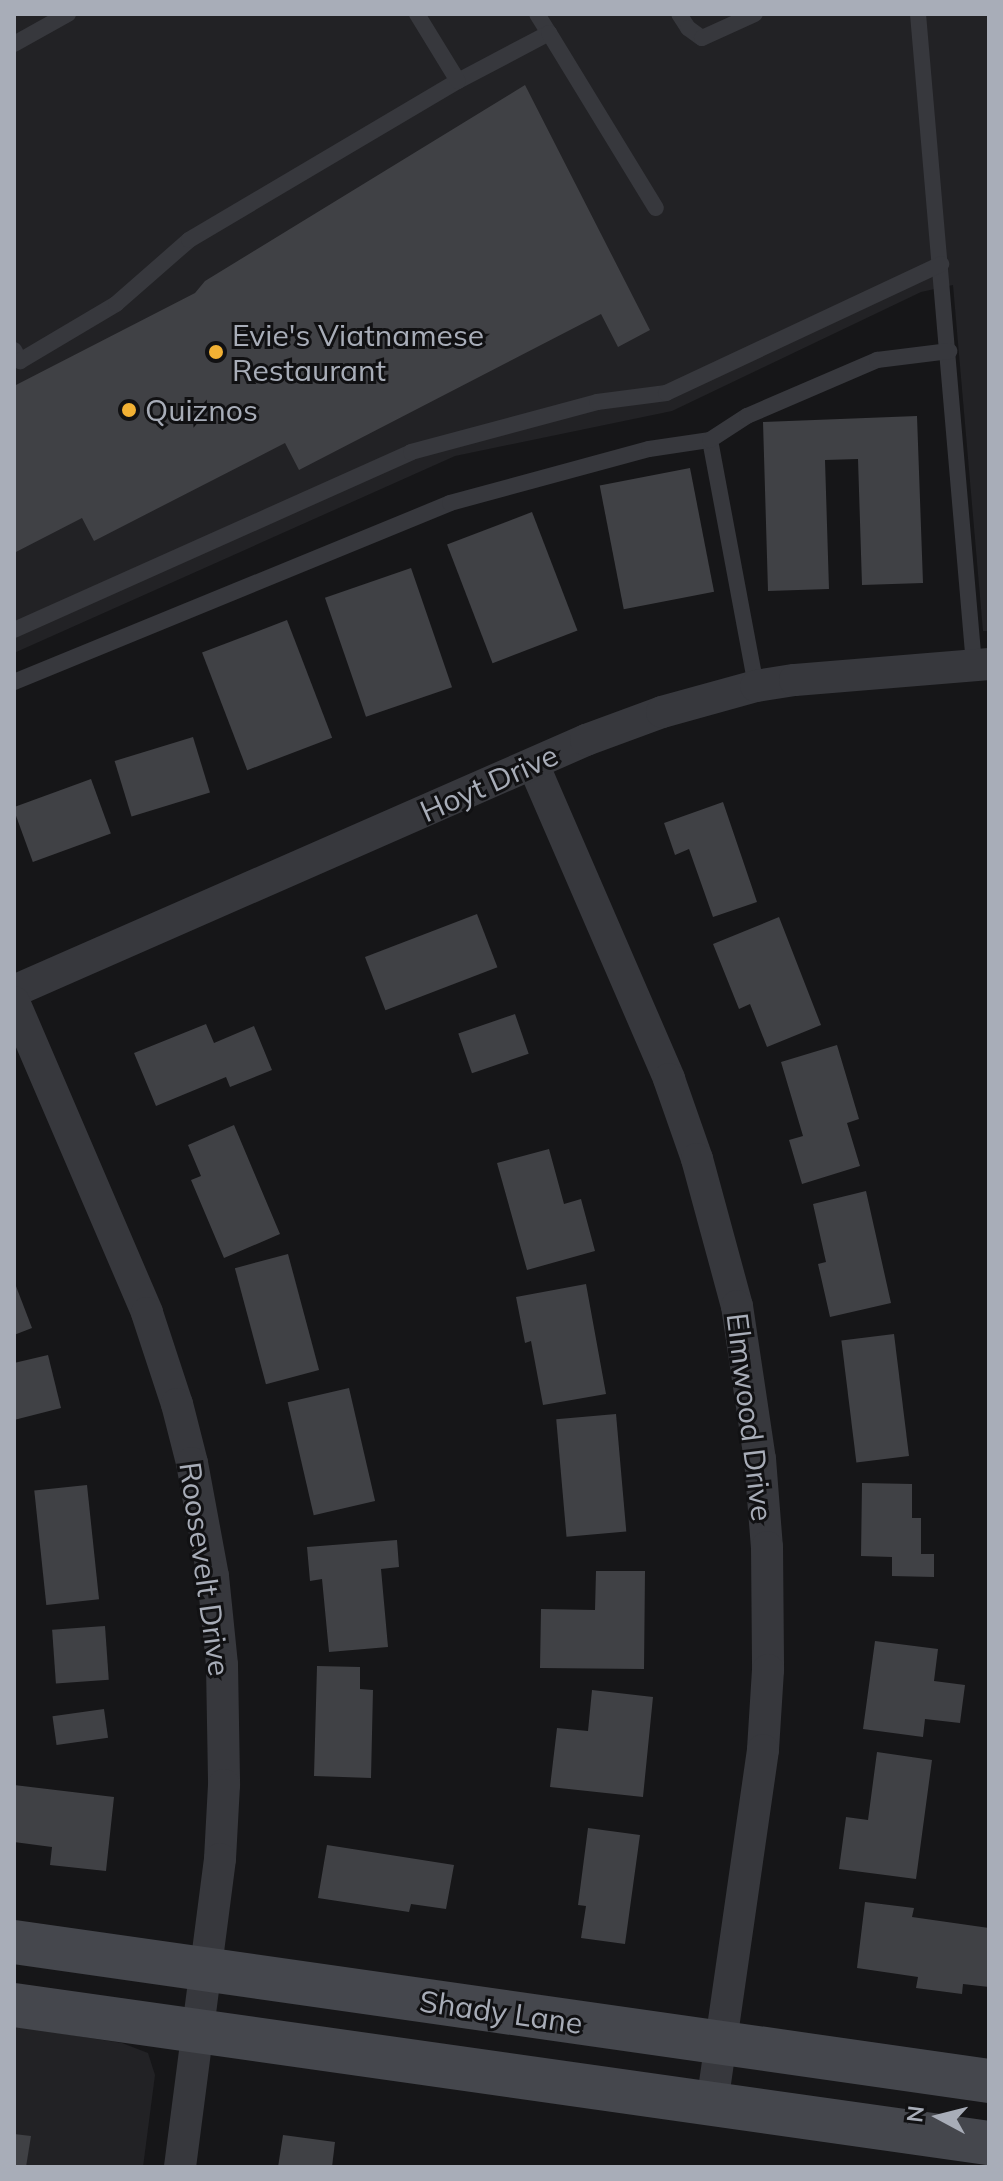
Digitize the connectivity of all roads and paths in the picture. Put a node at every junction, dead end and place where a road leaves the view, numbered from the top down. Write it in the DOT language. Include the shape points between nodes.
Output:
graph roads {
  1 [pos="68,14"];
  2 [pos="417,14"];
  3 [pos="537,14"];
  4 [pos="679,14"];
  5 [pos="755,14"];
  6 [pos="918,14"];
  7 [pos="549,33"];
  8 [pos="14,44"];
  9 [pos="458,81"];
  10 [pos="656,208"];
  11 [pos="941,264"];
  12 [pos="949,351"];
  13 [pos="17,356"];
  14 [pos="710,440"];
  15 [pos="14,630"];
  16 [pos="981,664"];
  17 [pos="14,682"];
  18 [pos="756,686"];
  19 [pos="533,764"];
  20 [pos="14,991"];
  21 [pos="14,1002"];
  22 [pos="14,1942"];
  23 [pos="208,1970"];
  24 [pos="14,2005"];
  25 [pos="200,2031"];
  26 [pos="722,2044"];
  27 [pos="989,2081"];
  28 [pos="712,2104"];
  29 [pos="989,2143"];
  30 [pos="180,2167"];
  1 -- 8 [label="lane"];
  2 -- 9 [label="lane"];
  3 -- 7 [label="lane"];
  4 -- 5 [label="lane" via="702,38"];
  6 -- 11 [label="lane"];
  7 -- 9 [label="lane"];
  7 -- 10 [label="lane"];
  9 -- 13 [label="lane" via="189,240 116,304"];
  11 -- 12 [label="lane"];
  11 -- 15 [label="lane" via="666,393 597,402 411,452"];
  12 -- 14 [label="lane" via="877,360 747,416"];
  12 -- 16 [label="lane"];
  14 -- 17 [label="lane" via="649,449 450,503"];
  14 -- 18 [label="lane"];
  16 -- 18 [label="street, Hoyt Drive"];
  18 -- 19 [label="street, Hoyt Drive" via="662,712"];
  19 -- 20 [label="street, Hoyt Drive"];
  19 -- 26 [label="street, Elmwood Drive" via="669,1079 697,1159 737,1306 758,1444 767,1547 768,1670 753,1833"];
  21 -- 23 [label="street, Roosevelt Drive" via="147,1313 192,1463 213,1576 222,1665 224,1785"];
  22 -- 23 [label="street, Shady Lane"];
  23 -- 25 [label="street, Roosevelt Drive"];
  23 -- 26 [label="street, Shady Lane"];
  24 -- 25 [label="street, Shady Lane"];
  25 -- 28 [label="street, Shady Lane"];
  25 -- 30 [label="street, Roosevelt Drive"];
  26 -- 27 [label="street, Shady Lane"];
  26 -- 28 [label="street, Elmwood Drive"];
  28 -- 29 [label="street, Shady Lane"];
}
